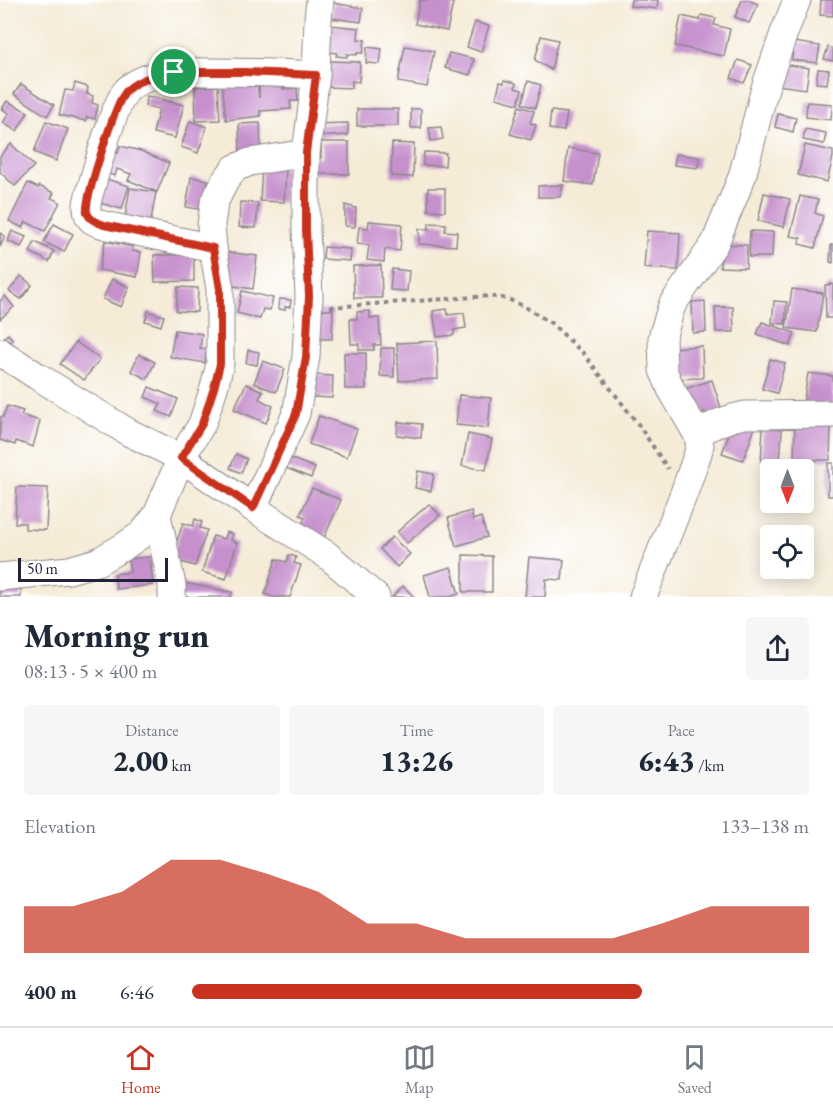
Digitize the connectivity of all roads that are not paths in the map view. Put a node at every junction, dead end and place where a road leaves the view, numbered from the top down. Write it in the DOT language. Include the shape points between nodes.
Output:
graph roads {
  1 [pos="320,0"];
  2 [pos="797,0"];
  3 [pos="316,75"];
  4 [pos="306,153"];
  5 [pos="213,248"];
  6 [pos="0,352"];
  7 [pos="833,414"];
  8 [pos="698,434"];
  9 [pos="181,458"];
  10 [pos="253,508"];
  11 [pos="157,515"];
  12 [pos="0,577"];
  13 [pos="172,597"];
  14 [pos="375,597"];
  15 [pos="643,597"];
  1 -- 3 [label="street"];
  2 -- 8 [label="street" via="765,88 742,177 715,243 672,305 662,338 663,369"];
  3 -- 4 [label="street"];
  3 -- 5 [label="street" via="174,72 147,78 127,90 120,100 87,213 104,225"];
  4 -- 5 [label="street" via="235,168 214,202"];
  4 -- 10 [label="street" via="306,357 296,414"];
  5 -- 9 [label="street" via="220,289 220,364 202,424"];
  6 -- 9 [label="street" via="128,432"];
  7 -- 8 [label="street" via="738,416"];
  8 -- 15 [label="street" via="699,453"];
  9 -- 10 [label="street"];
  9 -- 11 [label="street"];
  10 -- 14 [label="street" via="327,555"];
  11 -- 12 [label="street" via="142,534 97,562 69,570"];
  11 -- 13 [label="street"];
}
